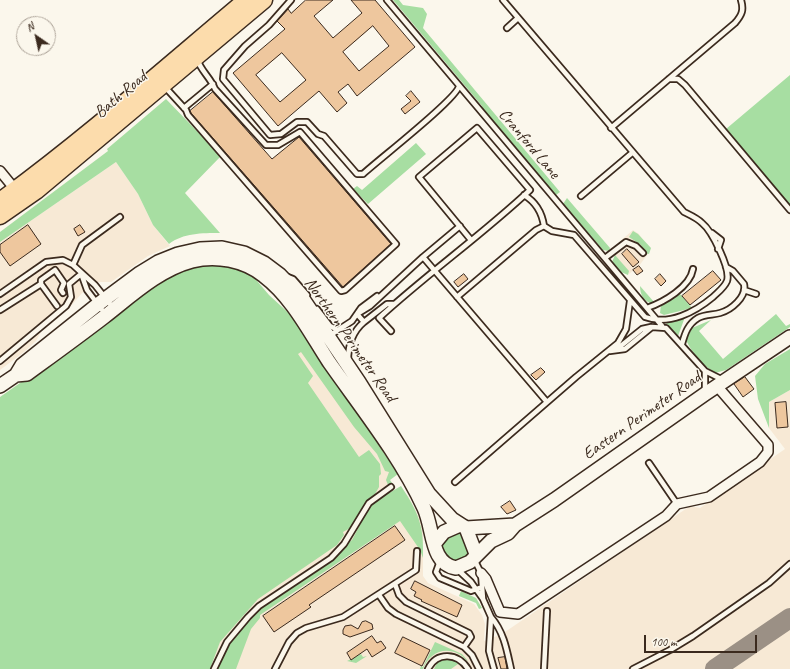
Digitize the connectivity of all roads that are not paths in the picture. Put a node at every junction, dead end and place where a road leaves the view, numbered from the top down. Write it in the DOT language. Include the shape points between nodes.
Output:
graph roads {
  1 [pos="246,0"];
  2 [pos="264,0"];
  3 [pos="291,0"];
  4 [pos="387,0"];
  5 [pos="503,0"];
  6 [pos="741,0"];
  7 [pos="518,18"];
  8 [pos="507,28"];
  9 [pos="197,57"];
  10 [pos="669,79"];
  11 [pos="212,81"];
  12 [pos="163,86"];
  13 [pos="460,86"];
  14 [pos="184,108"];
  15 [pos="611,128"];
  16 [pos="632,153"];
  17 [pos="0,170"];
  18 [pos="17,191"];
  19 [pos="524,195"];
  20 [pos="581,196"];
  21 [pos="0,201"];
  22 [pos="790,210"];
  23 [pos="0,216"];
  24 [pos="120,217"];
  25 [pos="460,226"];
  26 [pos="544,226"];
  27 [pos="471,240"];
  28 [pos="642,253"];
  29 [pos="423,257"];
  30 [pos="605,258"];
  31 [pos="73,265"];
  32 [pos="726,267"];
  33 [pos="693,268"];
  34 [pos="434,270"];
  35 [pos="81,274"];
  36 [pos="40,284"];
  37 [pos="744,290"];
  38 [pos="63,293"];
  39 [pos="0,294"];
  40 [pos="756,294"];
  41 [pos="457,297"];
  42 [pos="102,301"];
  43 [pos="630,301"];
  44 [pos="394,304"];
  45 [pos="57,306"];
  46 [pos="647,308"];
  47 [pos="0,310"];
  48 [pos="110,312"];
  49 [pos="358,314"];
  50 [pos="656,320"];
  51 [pos="364,322"];
  52 [pos="662,326"];
  53 [pos="391,331"];
  54 [pos="333,333"];
  55 [pos="790,337"];
  56 [pos="318,344"];
  57 [pos="682,344"];
  58 [pos="610,351"];
  59 [pos="0,360"];
  60 [pos="348,365"];
  61 [pos="705,371"];
  62 [pos="16,375"];
  63 [pos="720,383"];
  64 [pos="0,386"];
  65 [pos="705,394"];
  66 [pos="547,402"];
  67 [pos="649,463"];
  68 [pos="456,482"];
  69 [pos="391,487"];
  70 [pos="677,504"];
  71 [pos="515,525"];
  72 [pos="463,527"];
  73 [pos="435,543"];
  74 [pos="417,551"];
  75 [pos="475,556"];
  76 [pos="440,561"];
  77 [pos="790,564"];
  78 [pos="456,568"];
  79 [pos="481,573"];
  80 [pos="395,584"];
  81 [pos="482,587"];
  82 [pos="476,590"];
  83 [pos="378,595"];
  84 [pos="483,599"];
  85 [pos="548,611"];
  86 [pos="491,617"];
  87 [pos="464,647"];
  88 [pos="214,669"];
  89 [pos="275,669"];
  90 [pos="428,669"];
  91 [pos="468,669"];
  92 [pos="479,669"];
  93 [pos="494,669"];
  94 [pos="512,669"];
  95 [pos="544,669"];
  96 [pos="633,669"];
  1 -- 18 [label="highway, Bath Road"];
  2 -- 9 [label="highway, Bath Road"];
  3 -- 13 [label="lane" via="224,70 223,79 270,135 281,134 297,122 307,122 318,134 324,136 357,174 363,174 444,106"];
  4 -- 13 [label="lane, Cranford Lane"];
  5 -- 7 [label="lane"];
  6 -- 10 [label="lane" via="741,16 735,23"];
  7 -- 8 [label="lane"];
  7 -- 15 [label="lane"];
  9 -- 11 [label="lane" via="200,68"];
  9 -- 12 [label="highway, Bath Road"];
  10 -- 15 [label="lane"];
  10 -- 22 [label="lane" via="678,79 685,85"];
  11 -- 14 [label="lane"];
  11 -- 14 [label="lane" via="215,89 266,145 278,145 300,132 396,244 345,290 340,291"];
  12 -- 14 [label="lane"];
  12 -- 18 [label="highway, Bath Road" via="36,191"];
  13 -- 30 [label="lane, Cranford Lane"];
  15 -- 16 [label="lane"];
  16 -- 20 [label="lane"];
  16 -- 32 [label="lane" via="684,212 698,219 721,240 718,248"];
  17 -- 18 [label="street"];
  18 -- 21 [label="highway, Bath Road"];
  18 -- 23 [label="highway, Bath Road"];
  19 -- 25 [label="lane" via="530,190 477,128 419,177"];
  19 -- 26 [label="lane" via="537,206"];
  19 -- 27 [label="lane"];
  24 -- 31 [label="lane" via="82,245"];
  25 -- 27 [label="lane"];
  25 -- 29 [label="lane"];
  26 -- 41 [label="lane"];
  26 -- 43 [label="lane" via="574,235"];
  27 -- 34 [label="lane"];
  28 -- 30 [label="lane" via="636,246 626,242"];
  29 -- 34 [label="lane"];
  29 -- 49 [label="lane" via="383,292 367,302"];
  30 -- 46 [label="lane, Cranford Lane"];
  31 -- 35 [label="lane"];
  31 -- 39 [label="lane" via="63,260 46,262"];
  32 -- 37 [label="lane" via="744,284"];
  32 -- 50 [label="lane" via="725,284 700,308 666,320"];
  33 -- 46 [label="lane" via="688,281 657,305"];
  34 -- 41 [label="lane"];
  34 -- 44 [label="lane"];
  35 -- 42 [label="lane" via="95,285"];
  35 -- 42 [label="lane" via="87,290"];
  35 -- 59 [label="lane" via="69,284 71,296 66,306"];
  36 -- 38 [label="lane" via="41,280 55,270 64,283 61,290"];
  36 -- 45 [label="lane"];
  36 -- 47 [label="lane"];
  37 -- 40 [label="lane"];
  37 -- 57 [label="lane" via="737,302 724,312 702,316 694,321 687,329"];
  41 -- 66 [label="lane"];
  42 -- 48 [label="lane"];
  42 -- 48 [label="lane"];
  42 -- 54 [label="street, Northern Perimeter Road" via="158,262 200,249 222,248 244,253 280,275"];
  42 -- 62 [label="street, Northern Perimeter Road" via="22,365"];
  43 -- 50 [label="lane" via="645,317"];
  43 -- 58 [label="lane" via="626,329"];
  44 -- 51 [label="lane" via="387,304"];
  44 -- 53 [label="lane" via="379,318"];
  46 -- 50 [label="lane, Cranford Lane"];
  48 -- 56 [label="street, Northern Perimeter Road" via="160,276 182,264 211,258 230,260 247,266 269,281 291,306"];
  48 -- 62 [label="street, Northern Perimeter Road" via="27,374"];
  49 -- 51 [label="lane"];
  49 -- 54 [label="lane"];
  50 -- 52 [label="lane"];
  51 -- 60 [label="lane" via="351,339"];
  52 -- 57 [label="lane" via="671,331"];
  52 -- 58 [label="lane" via="652,327 625,349"];
  54 -- 56 [label="lane"];
  54 -- 60 [label="street, Northern Perimeter Road"];
  55 -- 63 [label="street, Eastern Perimeter Road"];
  56 -- 73 [label="street, Northern Perimeter Road" via="405,474 425,510"];
  57 -- 61 [label="lane"];
  58 -- 66 [label="lane"];
  60 -- 72 [label="street, Northern Perimeter Road" via="429,494 442,510"];
  61 -- 63 [label="lane"];
  61 -- 65 [label="lane"];
  62 -- 64 [label="street, Northern Perimeter Road"];
  63 -- 65 [label="street, Eastern Perimeter Road"];
  63 -- 70 [label="street" via="768,445 768,452 763,460 712,495"];
  65 -- 71 [label="street, Eastern Perimeter Road"];
  66 -- 68 [label="lane"];
  67 -- 70 [label="lane"];
  69 -- 88 [label="lane" via="369,503 348,538 331,558 248,616 226,642"];
  70 -- 79 [label="street" via="666,516 523,612 514,615 503,614 498,609"];
  71 -- 72 [label="street"];
  71 -- 75 [label="street, Eastern Perimeter Road" via="508,533 491,541"];
  72 -- 73 [label="street" via="444,532"];
  72 -- 75 [label="street"];
  73 -- 76 [label="street"];
  74 -- 80 [label="lane" via="416,570"];
  75 -- 78 [label="street" via="465,565"];
  75 -- 79 [label="lane"];
  76 -- 78 [label="street"];
  76 -- 82 [label="lane" via="436,572 440,578 471,591"];
  77 -- 96 [label="lane" via="769,583 693,636"];
  78 -- 82 [label="lane"];
  79 -- 81 [label="lane"];
  80 -- 83 [label="lane"];
  80 -- 87 [label="lane" via="399,595 406,602 469,633 470,641"];
  81 -- 82 [label="lane"];
  81 -- 84 [label="lane"];
  82 -- 84 [label="lane"];
  83 -- 87 [label="lane" via="396,614"];
  83 -- 89 [label="lane" via="343,617 297,633 289,642"];
  84 -- 86 [label="lane"];
  85 -- 95 [label="lane"];
  86 -- 93 [label="lane" via="489,651"];
  86 -- 94 [label="lane" via="502,634"];
  87 -- 92 [label="lane" via="472,655"];
  90 -- 91 [label="lane" via="432,661 449,655 458,658"];
}
